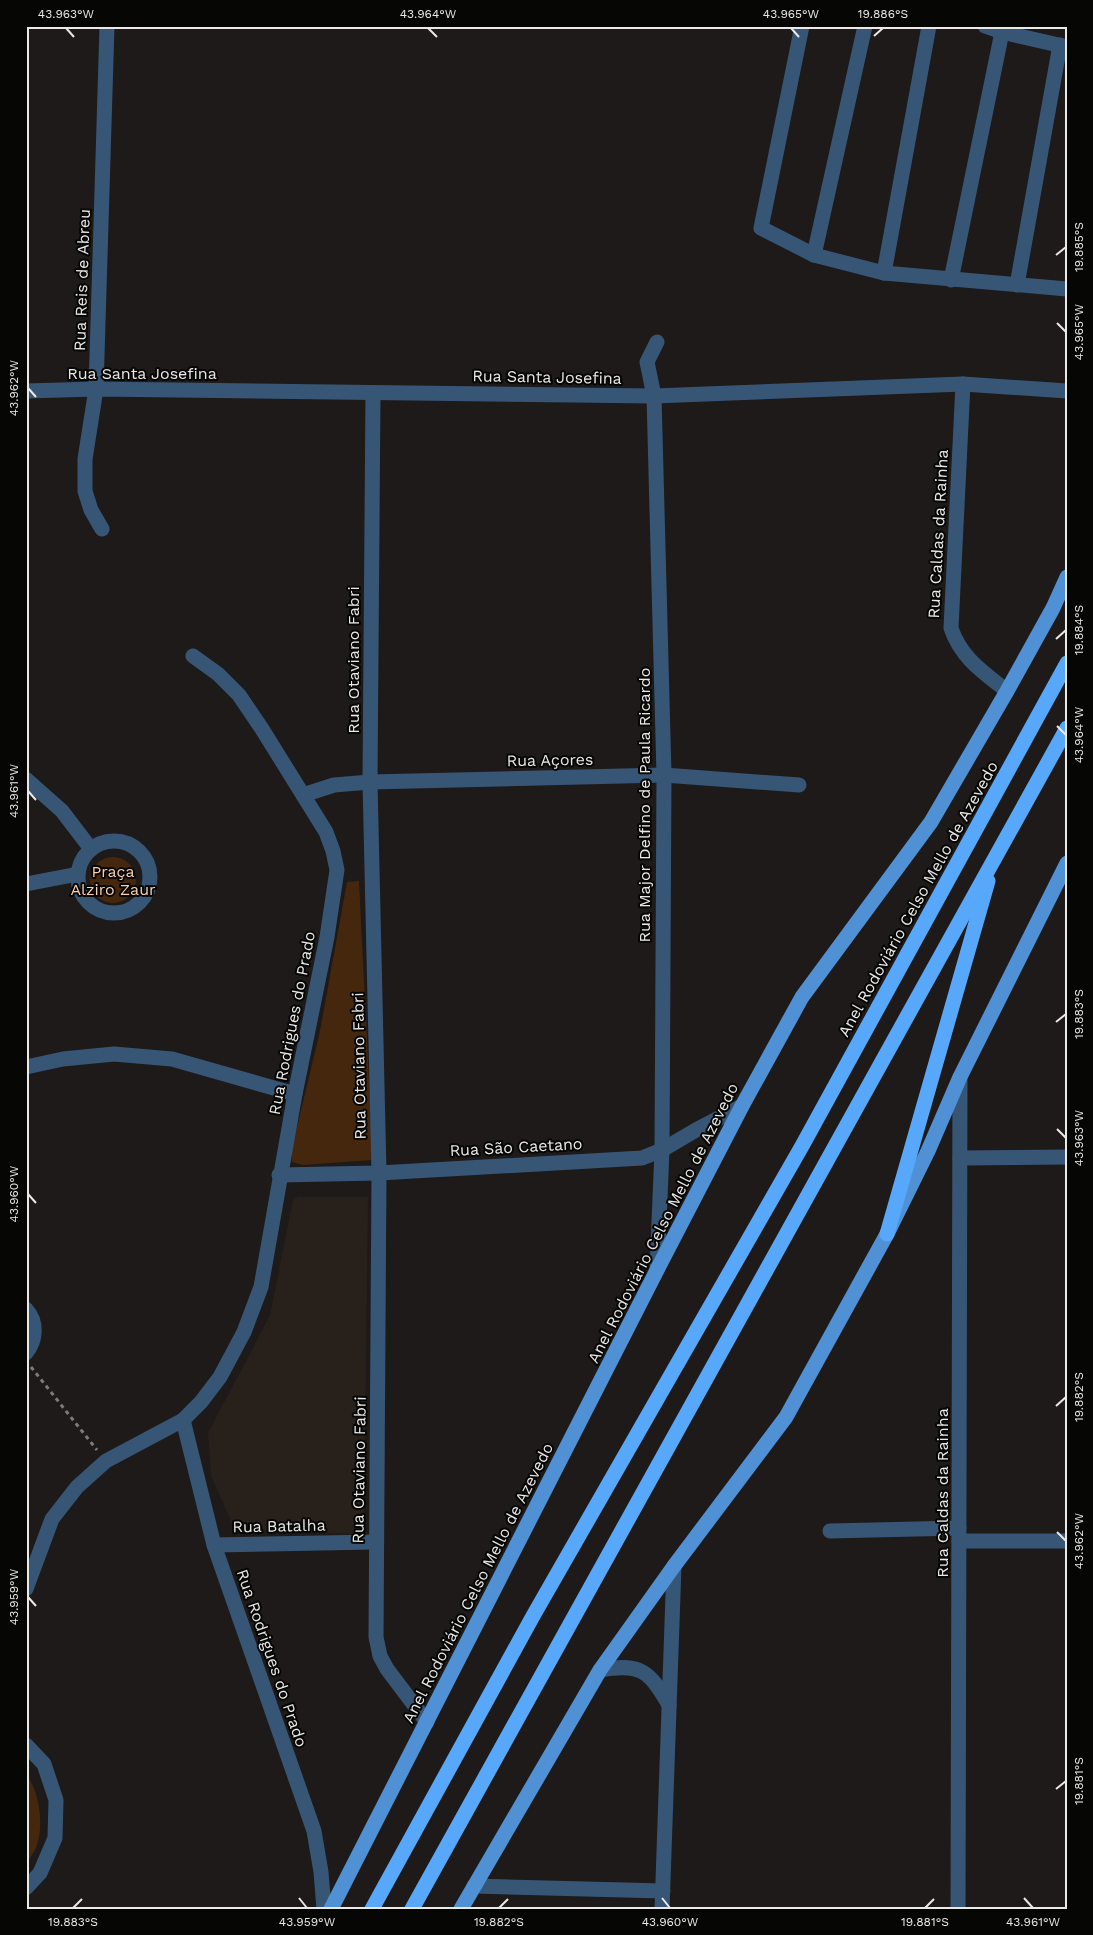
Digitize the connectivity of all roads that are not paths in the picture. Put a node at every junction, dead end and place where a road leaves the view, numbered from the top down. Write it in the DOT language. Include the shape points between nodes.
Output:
graph roads {
  1 [pos="107,26"];
  2 [pos="802,26"];
  3 [pos="866,26"];
  4 [pos="929,26"];
  5 [pos="985,26"];
  6 [pos="1002,32"];
  7 [pos="1063,46"];
  8 [pos="814,255"];
  9 [pos="884,273"];
  10 [pos="951,280"];
  11 [pos="1017,284"];
  12 [pos="1067,289"];
  13 [pos="657,342"];
  14 [pos="963,384"];
  15 [pos="96,389"];
  16 [pos="26,390"];
  17 [pos="1067,391"];
  18 [pos="373,393"];
  19 [pos="654,396"];
  20 [pos="102,529"];
  21 [pos="1067,577"];
  22 [pos="193,656"];
  23 [pos="1067,663"];
  24 [pos="1007,691"];
  25 [pos="1067,728"];
  26 [pos="664,775"];
  27 [pos="26,779"];
  28 [pos="370,782"];
  29 [pos="799,785"];
  30 [pos="303,795"];
  31 [pos="91,849"];
  32 [pos="996,856"];
  33 [pos="1067,863"];
  34 [pos="78,874"];
  35 [pos="26,884"];
  36 [pos="26,1067"];
  37 [pos="960,1077"];
  38 [pos="295,1094"];
  39 [pos="742,1106"];
  40 [pos="662,1150"];
  41 [pos="1067,1157"];
  42 [pos="960,1158"];
  43 [pos="379,1172"];
  44 [pos="280,1175"];
  45 [pos="887,1234"];
  46 [pos="657,1270"];
  47 [pos="26,1309"];
  48 [pos="26,1354"];
  49 [pos="182,1420"];
  50 [pos="830,1531"];
  51 [pos="959,1534"];
  52 [pos="1067,1541"];
  53 [pos="375,1542"];
  54 [pos="214,1545"];
  55 [pos="674,1566"];
  56 [pos="26,1589"];
  57 [pos="600,1670"];
  58 [pos="669,1704"];
  59 [pos="427,1722"];
  60 [pos="26,1745"];
  61 [pos="474,1886"];
  62 [pos="26,1888"];
  63 [pos="663,1891"];
  64 [pos="324,1909"];
  65 [pos="331,1909"];
  66 [pos="372,1909"];
  67 [pos="412,1909"];
  68 [pos="462,1909"];
  69 [pos="662,1909"];
  70 [pos="958,1909"];
  1 -- 15 [label="street, Rua Reis de Abreu"];
  2 -- 8 [label="street" via="761,228"];
  3 -- 8 [label="street"];
  4 -- 9 [label="street"];
  5 -- 6 [label="street"];
  6 -- 7 [label="street"];
  6 -- 10 [label="street"];
  7 -- 11 [label="street"];
  8 -- 9 [label="street"];
  9 -- 10 [label="street"];
  10 -- 11 [label="street"];
  11 -- 12 [label="street"];
  13 -- 19 [label="street, Rua Major Delfino de Paula Ricardo" via="647,362"];
  14 -- 17 [label="street, Rua Santa Josefina"];
  14 -- 19 [label="street, Rua Santa Josefina"];
  14 -- 24 [label="street, Rua Caldas da Rainha" via="950,628 966,657"];
  15 -- 16 [label="street, Rua Santa Josefina"];
  15 -- 18 [label="street, Rua Santa Josefina"];
  15 -- 20 [label="street, Rua Reis de Abreu" via="85,459 85,491"];
  18 -- 19 [label="street, Rua Santa Josefina"];
  18 -- 28 [label="street, Rua Otaviano Fabri"];
  19 -- 26 [label="street, Rua Major Delfino de Paula Ricardo"];
  21 -- 24 [label="main road, Anel Rodoviário Celso Mello de Azevedo"];
  22 -- 30 [label="street, Rua Rodrigues do Prado" via="218,674 238,695"];
  23 -- 66 [label="highway, Anel Rodoviário Celso Mello de Azevedo" via="802,1146 533,1616"];
  24 -- 39 [label="main road, Anel Rodoviário Celso Mello de Azevedo" via="931,822 802,997"];
  25 -- 32 [label="highway"];
  26 -- 28 [label="street, Rua Açores"];
  26 -- 29 [label="street, Rua Açores"];
  26 -- 40 [label="street, Rua Major Delfino de Paula Ricardo"];
  27 -- 31 [label="street" via="62,811"];
  28 -- 30 [label="street, Rua Açores" via="334,785"];
  28 -- 43 [label="street, Rua Otaviano Fabri"];
  30 -- 38 [label="street, Rua Rodrigues do Prado" via="326,832 337,870 327,937"];
  31 -- 34 [label="street" via="82,860"];
  31 -- 34 [label="street" via="103,842 117,840 131,844 142,853 149,866 150,880 146,893 131,908 111,913 97,909 86,900 79,888"];
  32 -- 45 [label="highway"];
  32 -- 67 [label="highway"];
  33 -- 37 [label="main road"];
  34 -- 35 [label="street"];
  36 -- 38 [label="street" via="63,1059 114,1054 172,1059"];
  37 -- 42 [label="street, Rua Caldas da Rainha"];
  37 -- 45 [label="main road"];
  38 -- 44 [label="street, Rua Rodrigues do Prado"];
  39 -- 40 [label="street, Rua São Caetano"];
  39 -- 46 [label="main road, Anel Rodoviário Celso Mello de Azevedo"];
  40 -- 43 [label="street, Rua São Caetano" via="642,1158"];
  40 -- 46 [label="street, Rua Major Delfino de Paula Ricardo"];
  41 -- 42 [label="street"];
  42 -- 51 [label="street, Rua Caldas da Rainha"];
  43 -- 44 [label="street, Rua São Caetano"];
  43 -- 53 [label="street, Rua Otaviano Fabri"];
  44 -- 49 [label="street, Rua Rodrigues do Prado" via="261,1287 244,1332 220,1377"];
  45 -- 55 [label="main road" via="786,1417"];
  46 -- 59 [label="main road, Anel Rodoviário Celso Mello de Azevedo"];
  47 -- 48 [label="street" via="34,1324 35,1336"];
  49 -- 54 [label="street, Rua Rodrigues do Prado"];
  49 -- 56 [label="street, Rua Rodrigues do Prado" via="106,1461 77,1487 52,1519"];
  50 -- 51 [label="street"];
  51 -- 52 [label="street"];
  51 -- 70 [label="street, Rua Caldas da Rainha"];
  53 -- 54 [label="street, Rua Batalha"];
  53 -- 59 [label="street, Rua Otaviano Fabri" via="376,1637 380,1656"];
  54 -- 64 [label="street, Rua Rodrigues do Prado" via="314,1831 322,1872"];
  55 -- 57 [label="main road"];
  55 -- 58 [label="street"];
  57 -- 58 [label="street" via="634,1668 647,1674"];
  57 -- 61 [label="main road"];
  58 -- 63 [label="street"];
  59 -- 65 [label="main road, Anel Rodoviário Celso Mello de Azevedo"];
  60 -- 62 [label="street" via="44,1764 56,1800 55,1838 40,1873"];
  61 -- 63 [label="street"];
  61 -- 68 [label="main road"];
  63 -- 69 [label="street"];
}
